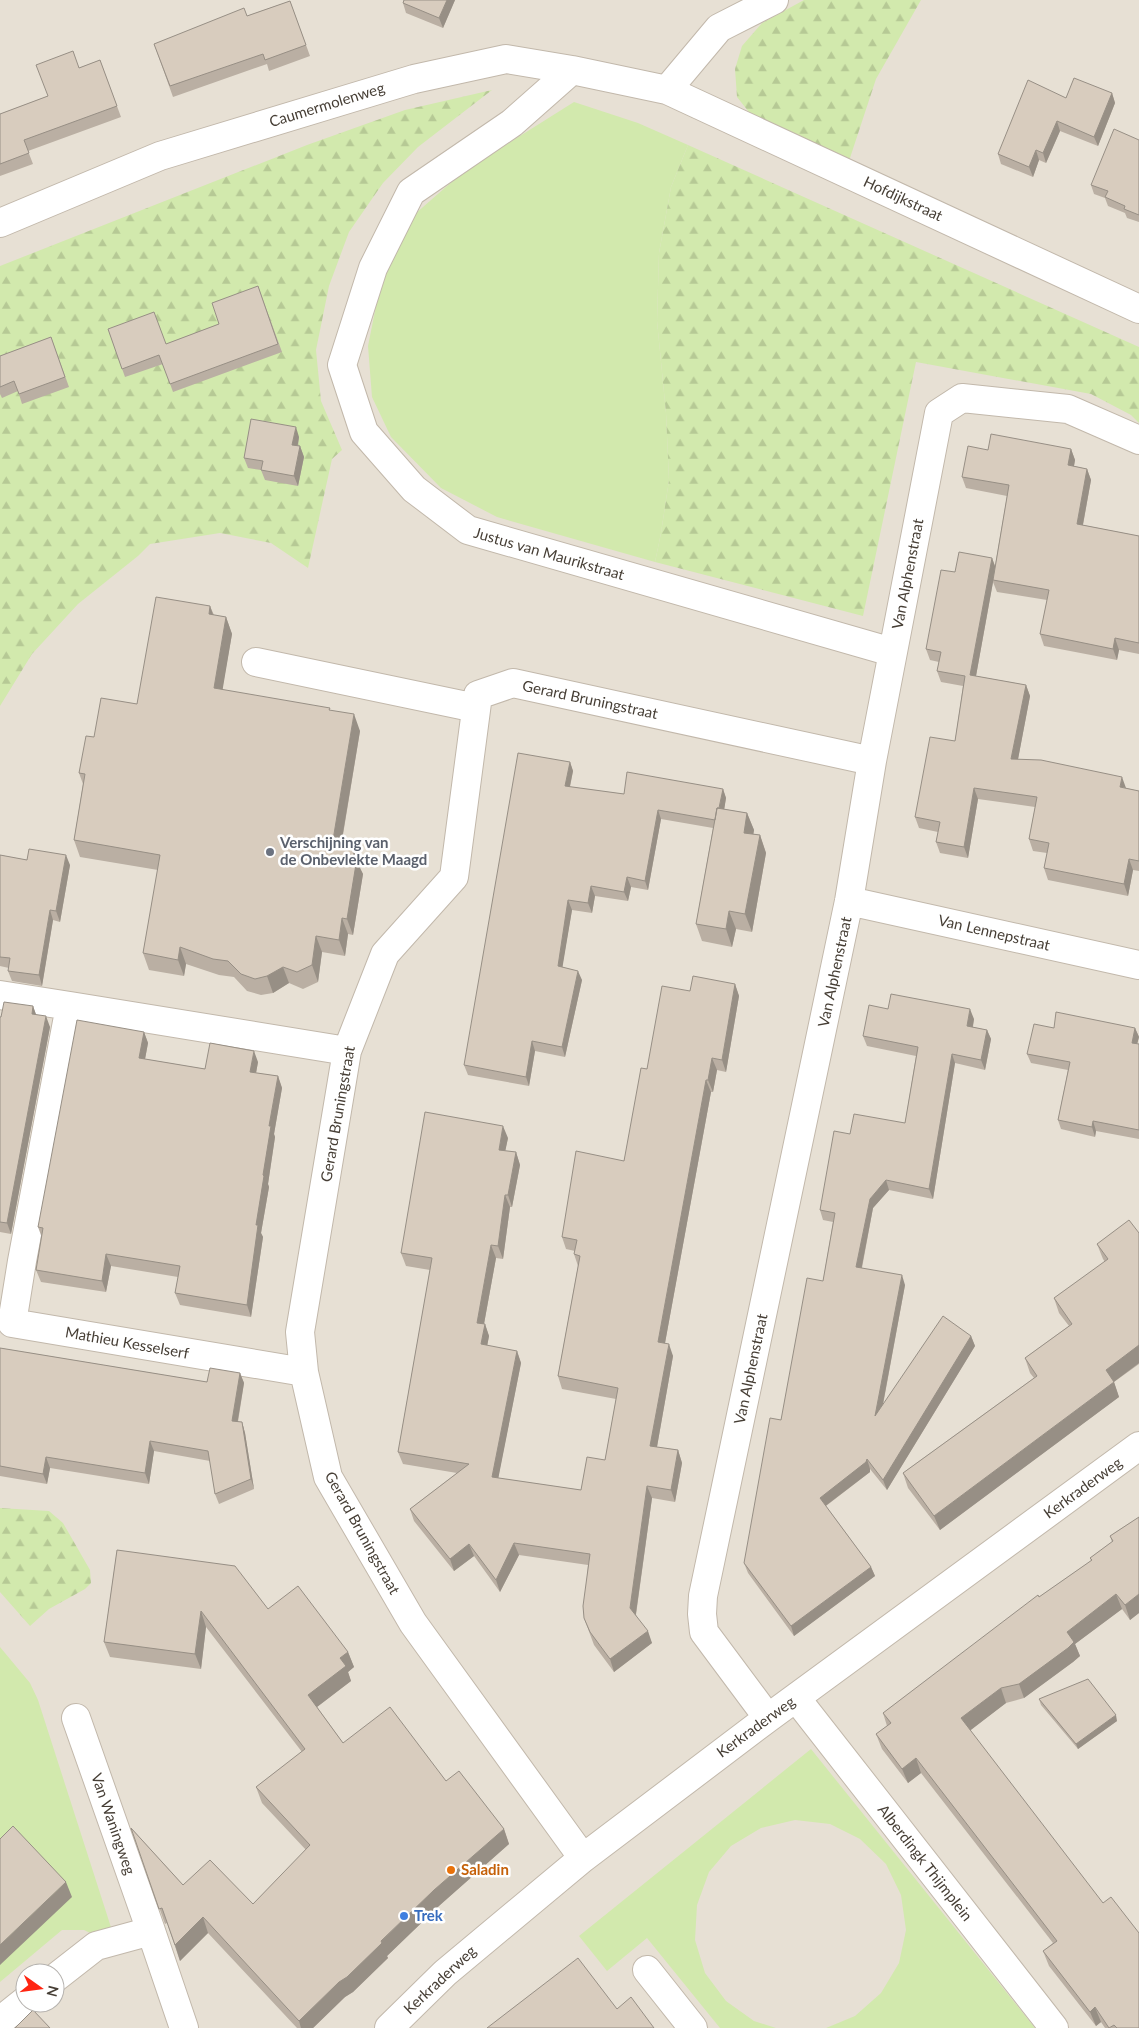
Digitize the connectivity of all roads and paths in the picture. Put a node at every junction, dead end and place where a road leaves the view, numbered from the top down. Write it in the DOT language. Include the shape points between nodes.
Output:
graph roads {
  1 [pos="774,0"];
  2 [pos="572,70"];
  3 [pos="666,90"];
  4 [pos="0,223"];
  5 [pos="1139,309"];
  6 [pos="1139,440"];
  7 [pos="892,652"];
  8 [pos="256,662"];
  9 [pos="476,708"];
  10 [pos="872,761"];
  11 [pos="850,901"];
  12 [pos="1139,966"];
  13 [pos="0,995"];
  14 [pos="70,1006"];
  15 [pos="347,1051"];
  16 [pos="11,1259"];
  17 [pos="304,1372"];
  18 [pos="1139,1446"];
  19 [pos="796,1698"];
  20 [pos="76,1718"];
  21 [pos="768,1718"];
  22 [pos="584,1858"];
  23 [pos="151,1931"];
  24 [pos="65,1970"];
  25 [pos="647,1970"];
  26 [pos="15,2009"];
  27 [pos="0,2021"];
  28 [pos="184,2028"];
  29 [pos="390,2028"];
  30 [pos="693,2028"];
  31 [pos="1054,2028"];
  1 -- 3 [label="street" via="719,28"];
  2 -- 3 [label="street, Caumermolenweg"];
  2 -- 4 [label="street, Caumermolenweg" via="506,59 414,79 160,156"];
  2 -- 7 [label="street, Justus van Maurikstraat" via="512,124 411,192 373,268 342,365 364,432 414,489 468,530"];
  3 -- 5 [label="street, Hofdijkstraat"];
  6 -- 7 [label="street, Van Alphenstraat" via="1068,408 962,398 939,413"];
  7 -- 10 [label="street, Van Alphenstraat"];
  8 -- 9 [label="street"];
  9 -- 10 [label="street, Gerard Bruningstraat" via="478,695 513,684"];
  9 -- 15 [label="street, Gerard Bruningstraat" via="454,877 384,954"];
  10 -- 11 [label="street, Van Alphenstraat"];
  11 -- 12 [label="street, Van Lennepstraat"];
  11 -- 21 [label="street, Van Alphenstraat" via="703,1596 704,1632"];
  13 -- 14 [label="street"];
  14 -- 15 [label="street"];
  14 -- 16 [label="street, Mathieu Kesselserf"];
  15 -- 17 [label="street, Gerard Bruningstraat" via="300,1332"];
  16 -- 17 [label="street, Mathieu Kesselserf" via="12,1323"];
  17 -- 22 [label="street, Gerard Bruningstraat" via="328,1476 338,1494 413,1624"];
  18 -- 19 [label="street, Kerkraderweg"];
  19 -- 21 [label="street, Kerkraderweg"];
  19 -- 31 [label="street, Alberdingk Thijmplein"];
  20 -- 23 [label="street, Van Waningweg"];
  21 -- 22 [label="street, Kerkraderweg"];
  22 -- 29 [label="street, Kerkraderweg" via="445,1973"];
  23 -- 24 [label="street" via="96,1946"];
  23 -- 28 [label="street, Van Waningweg"];
  25 -- 30 [label="street"];
  26 -- 27 [label="street"];
}
